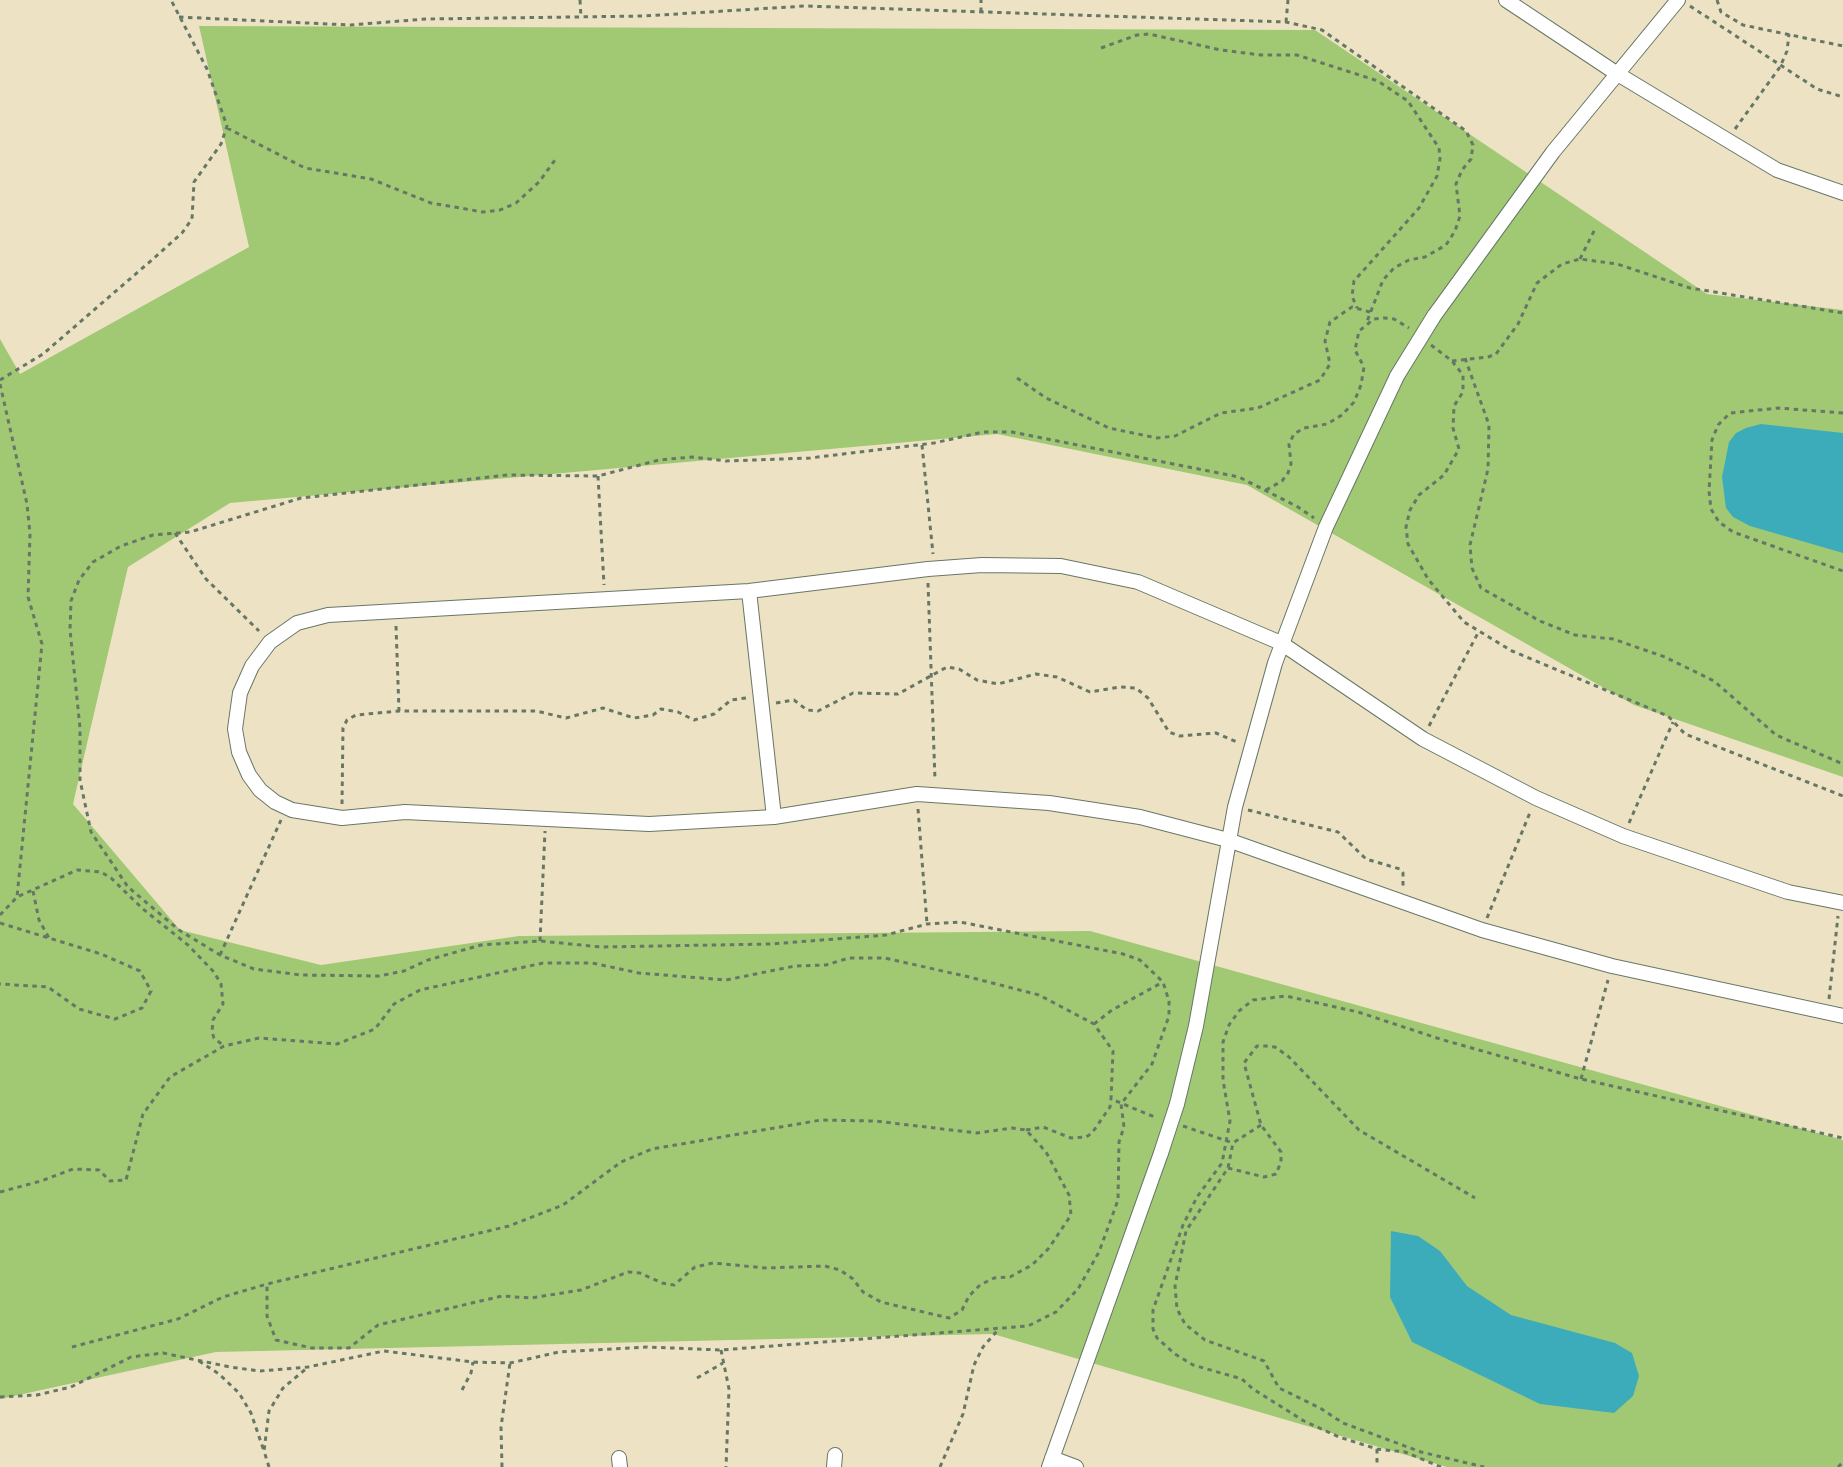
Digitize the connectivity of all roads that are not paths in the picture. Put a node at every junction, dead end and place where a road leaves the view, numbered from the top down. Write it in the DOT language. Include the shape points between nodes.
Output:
graph roads {
  1 [pos="1506,0"];
  2 [pos="1680,0"];
  3 [pos="1616,73"];
  4 [pos="1843,193"];
  5 [pos="749,591"];
  6 [pos="1281,643"];
  7 [pos="774,817"];
  8 [pos="1228,840"];
  9 [pos="1841,903"];
  10 [pos="1843,1016"];
  11 [pos="1051,1462"];
  12 [pos="1076,1467"];
  1 -- 3 [label="street"];
  2 -- 3 [label="street"];
  3 -- 4 [label="street" via="1777,170"];
  3 -- 6 [label="street, bridge" via="1434,316 1397,376 1326,527"];
  5 -- 6 [label="street" via="931,569 1061,566 1138,582"];
  5 -- 7 [label="street"];
  5 -- 7 [label="street" via="328,615 297,624 270,642 252,666 240,693 236,729 239,752 254,782 275,802 292,810 342,818 405,812 649,824"];
  6 -- 8 [label="street" via="1249,747"];
  6 -- 9 [label="street" via="1423,739 1536,798 1623,836 1788,892"];
  7 -- 8 [label="street" via="935,794 1049,803 1140,817"];
  8 -- 10 [label="street" via="1482,930 1612,966"];
  8 -- 11 [label="street, bridge" via="1196,1026 1177,1104"];
  11 -- 12 [label="street"];
}
